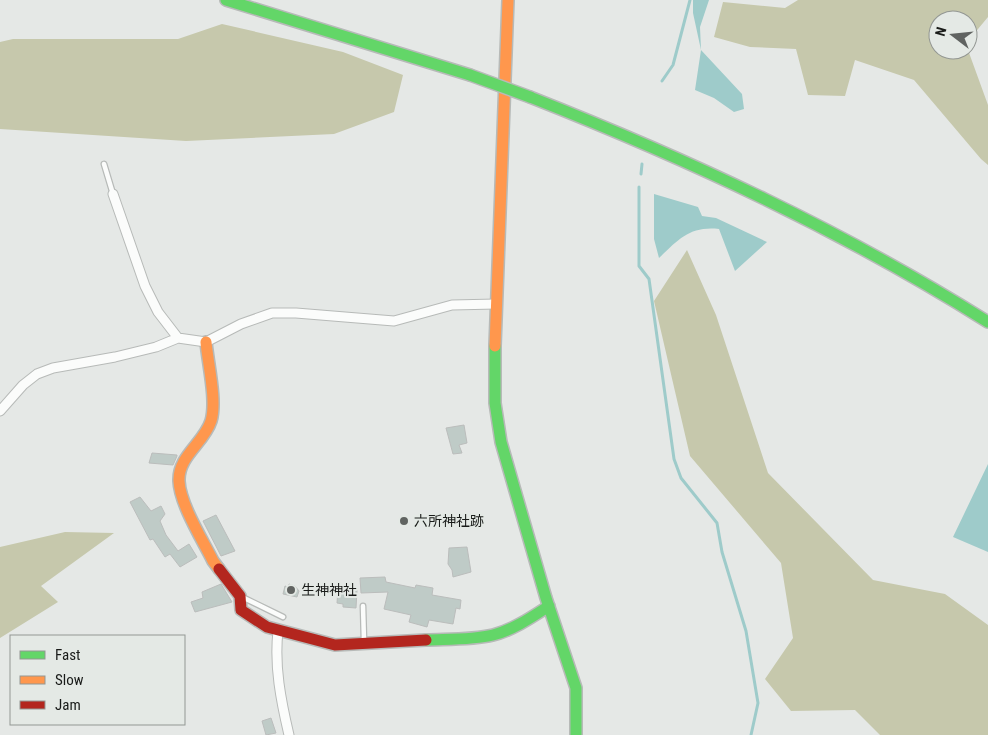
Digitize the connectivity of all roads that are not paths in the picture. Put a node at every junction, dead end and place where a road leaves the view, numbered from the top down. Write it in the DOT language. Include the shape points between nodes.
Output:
graph roads {
  1 [pos="211,0"];
  2 [pos="226,0"];
  3 [pos="508,0"];
  4 [pos="308,24"];
  5 [pos="104,164"];
  6 [pos="113,194"];
  7 [pos="496,304"];
  8 [pos="988,322"];
  9 [pos="178,338"];
  10 [pos="206,342"];
  11 [pos="0,411"];
  12 [pos="240,596"];
  13 [pos="363,606"];
  14 [pos="549,606"];
  15 [pos="283,617"];
  16 [pos="278,631"];
  17 [pos="364,642"];
  18 [pos="289,735"];
  19 [pos="576,735"];
  1 -- 4 [label="main road"];
  2 -- 4 [label="main road"];
  3 -- 7 [label="main road"];
  4 -- 8 [label="main road, bridge" via="470,75 617,131 838,233"];
  5 -- 6 [label="lane"];
  6 -- 9 [label="street" via="145,286 158,312"];
  7 -- 10 [label="street" via="452,305 394,321 272,313"];
  7 -- 14 [label="main road" via="494,360 501,442"];
  9 -- 10 [label="street"];
  9 -- 11 [label="street" via="156,347 37,374"];
  10 -- 12 [label="main road" via="212,422 202,440 183,458 178,482 213,561"];
  12 -- 15 [label="lane"];
  12 -- 16 [label="main road" via="241,610"];
  13 -- 17 [label="lane"];
  14 -- 17 [label="main road" via="494,635"];
  14 -- 19 [label="main road" via="576,688"];
  16 -- 17 [label="main road" via="335,645"];
  16 -- 18 [label="street" via="276,648 280,695"];
}
